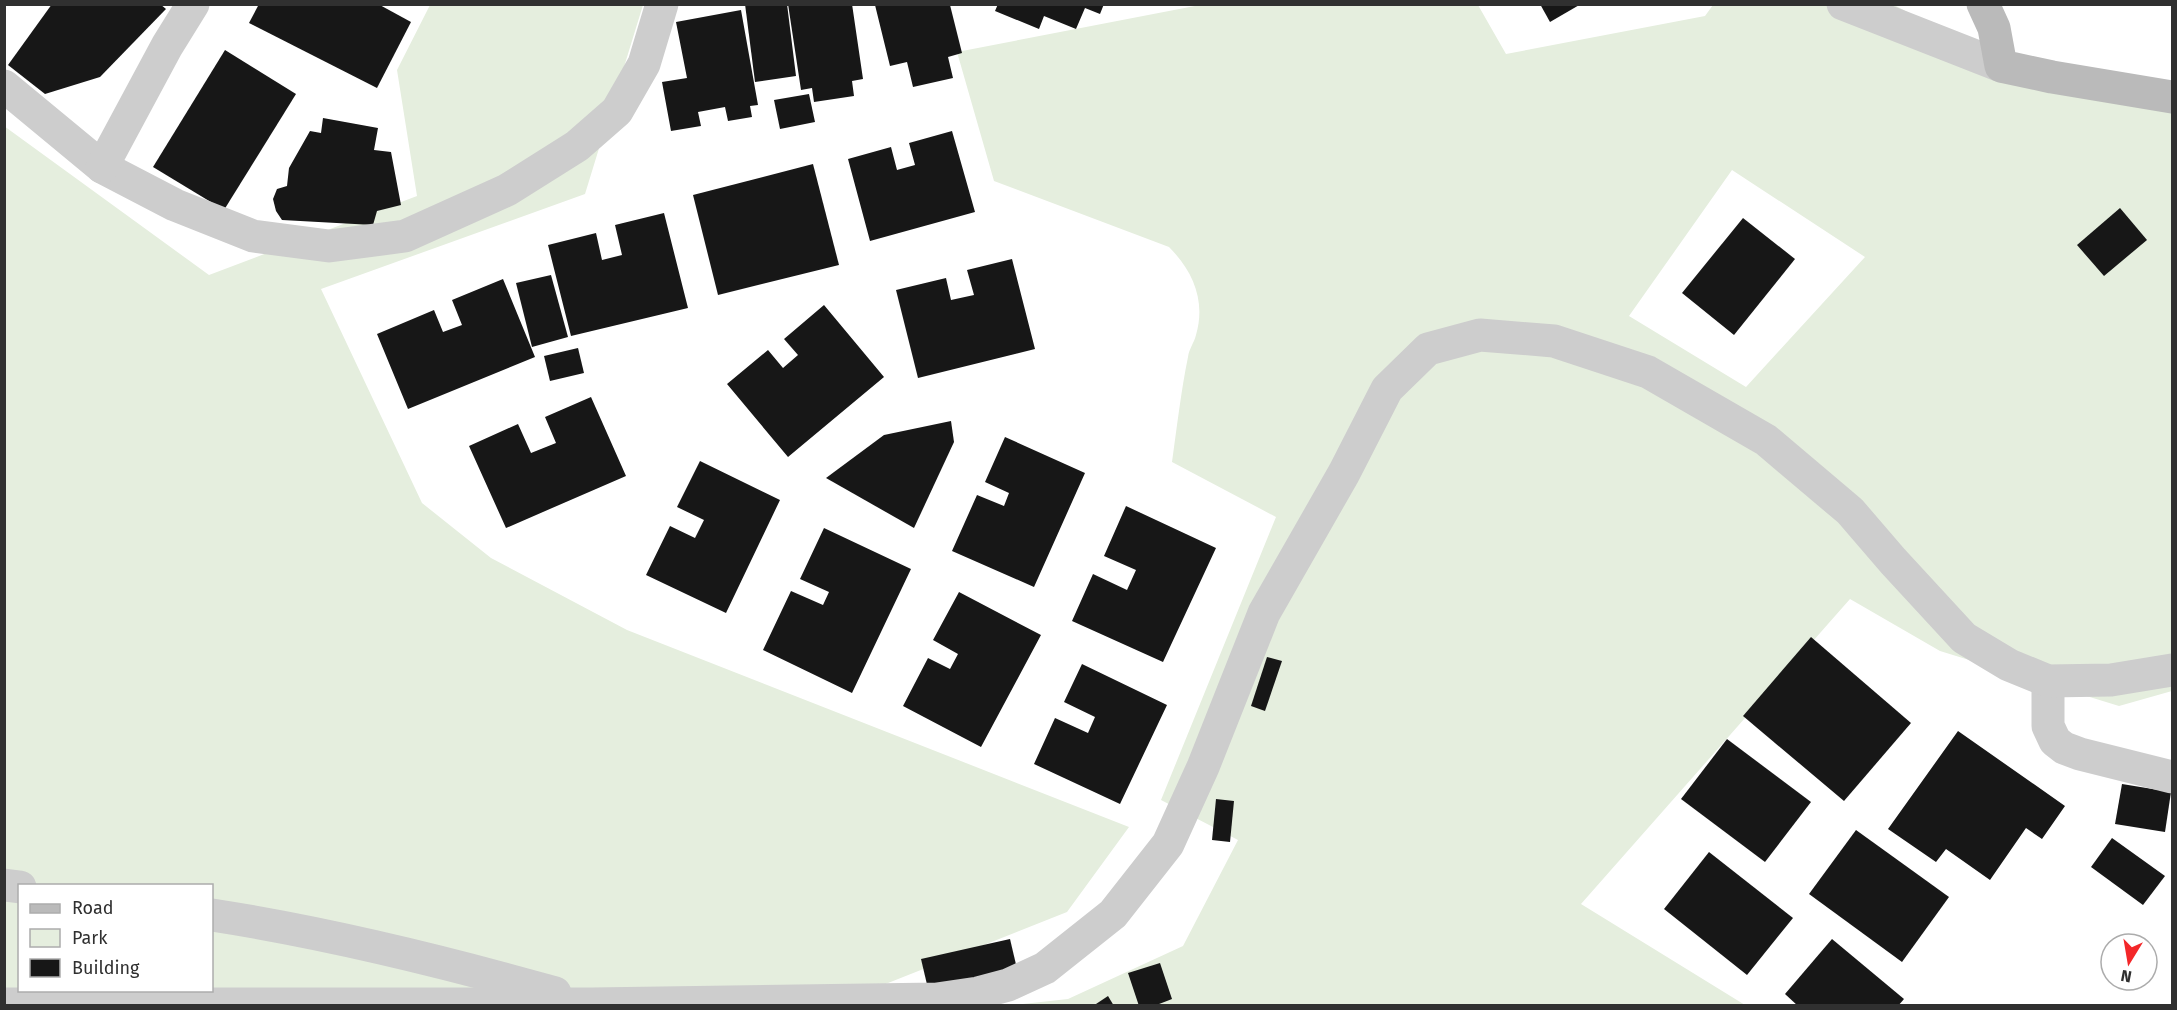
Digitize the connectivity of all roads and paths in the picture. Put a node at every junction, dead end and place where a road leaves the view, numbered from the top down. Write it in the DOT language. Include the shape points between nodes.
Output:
graph roads {
  1 [pos="193,4"];
  2 [pos="662,4"];
  3 [pos="1842,4"];
  4 [pos="1983,4"];
  5 [pos="2001,66"];
  6 [pos="4,86"];
  7 [pos="2172,97"];
  8 [pos="102,167"];
  9 [pos="2172,670"];
  10 [pos="2048,681"];
  11 [pos="2172,777"];
  12 [pos="213,915"];
  13 [pos="4,1004"];
  14 [pos="592,1004"];
  1 -- 8 [label="street"];
  2 -- 8 [label="street" via="645,64 617,111 577,146 507,190 405,236 329,246 253,236 176,205"];
  3 -- 5 [label="street"];
  4 -- 5 [label="street" via="1994,28"];
  5 -- 7 [label="street"];
  6 -- 8 [label="street"];
  9 -- 10 [label="street" via="2111,680"];
  10 -- 11 [label="street" via="2048,726 2055,741 2064,748"];
  10 -- 14 [label="street" via="2009,665 1964,638 1850,512 1766,440 1648,372 1554,341 1480,335 1428,349 1387,389 1264,613 1168,844 1113,914 1045,968 988,991 938,999"];
  12 -- 14 [label="street" via="423,957"];
  13 -- 14 [label="street"];
}
